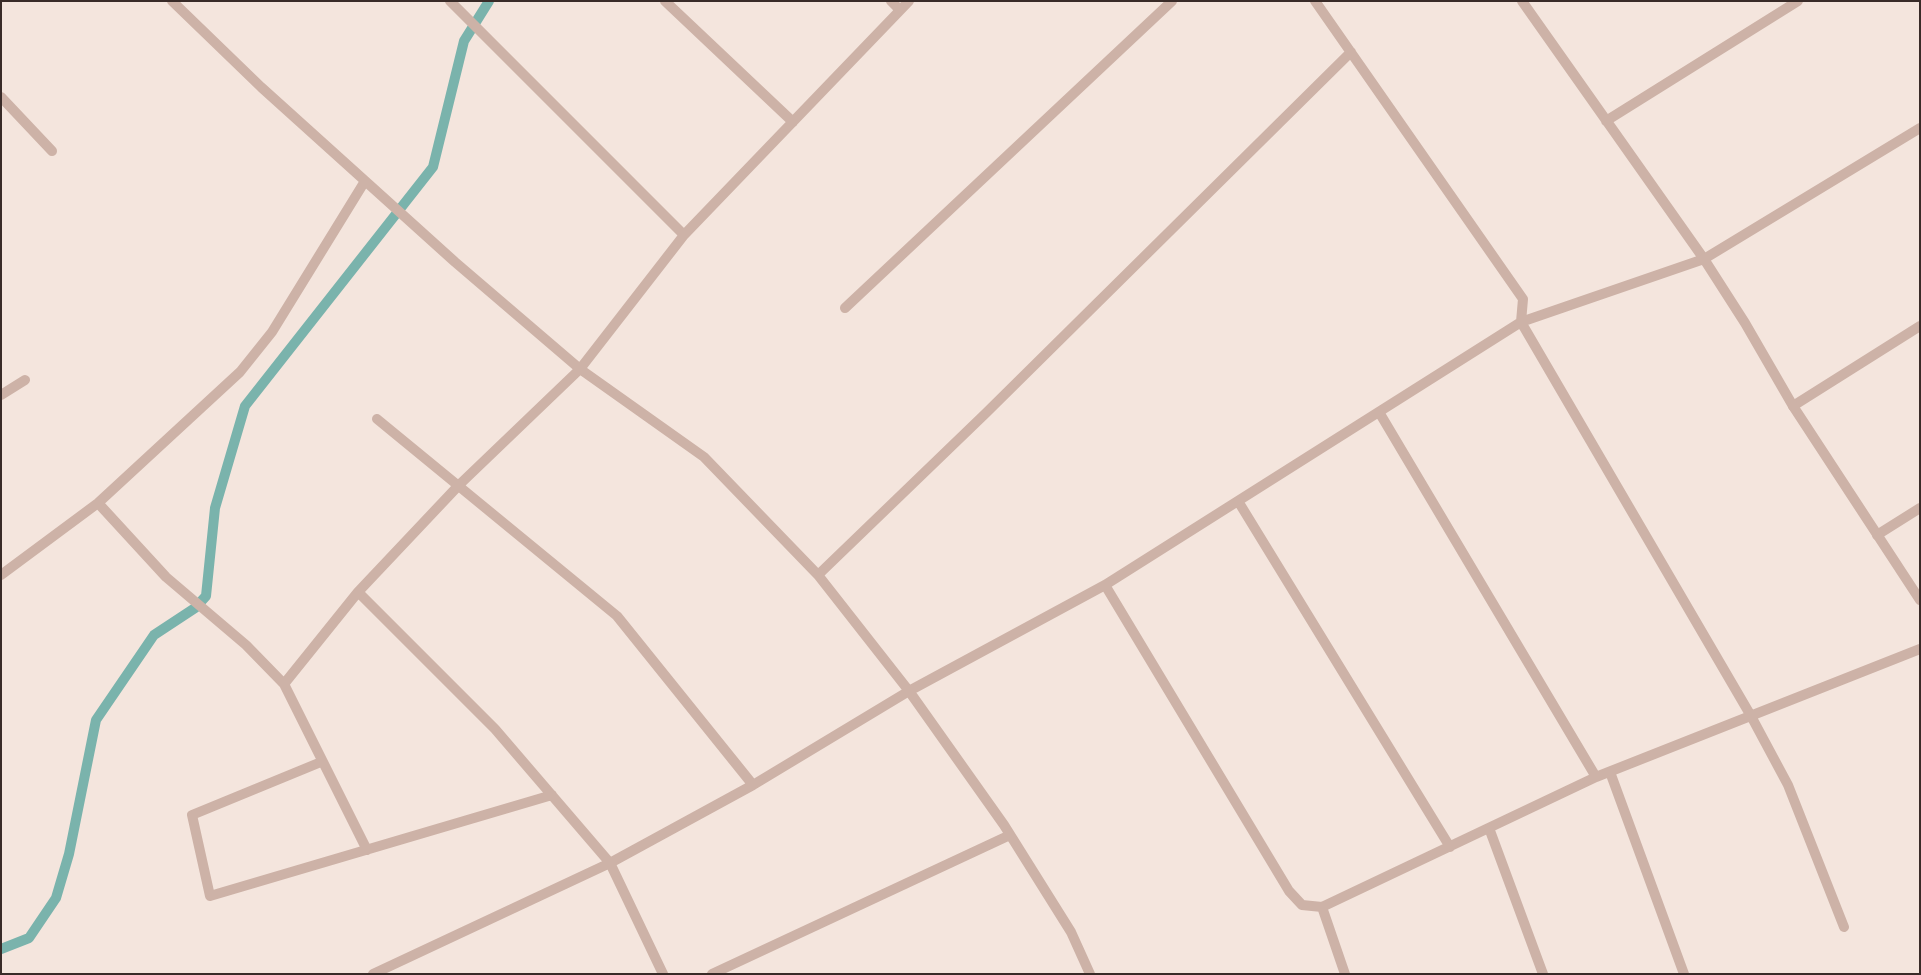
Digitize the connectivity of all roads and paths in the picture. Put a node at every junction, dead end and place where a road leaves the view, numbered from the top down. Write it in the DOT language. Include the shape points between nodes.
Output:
graph roads {
  1 [pos="172,1"];
  2 [pos="450,1"];
  3 [pos="665,1"];
  4 [pos="891,1"];
  5 [pos="909,1"];
  6 [pos="1172,1"];
  7 [pos="1315,1"];
  8 [pos="1522,1"];
  9 [pos="1798,1"];
  10 [pos="900,10"];
  11 [pos="1351,52"];
  12 [pos="1,97"];
  13 [pos="1606,121"];
  14 [pos="793,122"];
  15 [pos="1920,128"];
  16 [pos="52,151"];
  17 [pos="365,181"];
  18 [pos="684,235"];
  19 [pos="1704,259"];
  20 [pos="845,308"];
  21 [pos="1521,322"];
  22 [pos="1920,326"];
  23 [pos="580,369"];
  24 [pos="25,380"];
  25 [pos="1,396"];
  26 [pos="1793,406"];
  27 [pos="1379,412"];
  28 [pos="377,419"];
  29 [pos="459,485"];
  30 [pos="1238,501"];
  31 [pos="98,503"];
  32 [pos="1920,508"];
  33 [pos="1877,535"];
  34 [pos="1,575"];
  35 [pos="818,575"];
  36 [pos="1105,585"];
  37 [pos="358,592"];
  38 [pos="1920,600"];
  39 [pos="1920,649"];
  40 [pos="284,684"];
  41 [pos="909,691"];
  42 [pos="1751,716"];
  43 [pos="321,762"];
  44 [pos="1610,772"];
  45 [pos="1596,777"];
  46 [pos="753,785"];
  47 [pos="552,795"];
  48 [pos="1489,828"];
  49 [pos="1010,835"];
  50 [pos="1450,847"];
  51 [pos="367,850"];
  52 [pos="610,863"];
  53 [pos="1322,907"];
  54 [pos="1844,927"];
  55 [pos="373,974"];
  56 [pos="663,974"];
  57 [pos="712,974"];
  58 [pos="1090,974"];
  59 [pos="1345,974"];
  60 [pos="1543,974"];
  61 [pos="1684,974"];
  1 -- 17 [label="street" via="260,87"];
  2 -- 18 [label="street"];
  3 -- 14 [label="street"];
  4 -- 10 [label="street"];
  5 -- 10 [label="street"];
  6 -- 20 [label="street"];
  7 -- 11 [label="street"];
  8 -- 13 [label="street"];
  9 -- 13 [label="street"];
  10 -- 14 [label="street"];
  11 -- 21 [label="street" via="1523,299"];
  11 -- 35 [label="street" via="986,413"];
  12 -- 16 [label="street"];
  13 -- 19 [label="street"];
  14 -- 18 [label="street"];
  15 -- 19 [label="street"];
  17 -- 23 [label="street"];
  17 -- 31 [label="street" via="272,332 240,372"];
  18 -- 23 [label="street"];
  19 -- 21 [label="street"];
  19 -- 26 [label="street"];
  21 -- 27 [label="street"];
  21 -- 42 [label="street"];
  22 -- 26 [label="street"];
  23 -- 29 [label="street"];
  23 -- 35 [label="street" via="704,457"];
  24 -- 25 [label="street"];
  26 -- 33 [label="street"];
  27 -- 30 [label="street"];
  27 -- 45 [label="street"];
  28 -- 29 [label="street"];
  29 -- 37 [label="street"];
  29 -- 46 [label="street" via="617,616"];
  30 -- 36 [label="street"];
  30 -- 50 [label="street"];
  31 -- 34 [label="street"];
  31 -- 40 [label="street" via="166,577 246,645"];
  32 -- 33 [label="street"];
  33 -- 38 [label="street"];
  35 -- 41 [label="street"];
  36 -- 41 [label="street"];
  36 -- 53 [label="street" via="1288,891 1302,905"];
  37 -- 40 [label="street"];
  37 -- 47 [label="street" via="494,729"];
  39 -- 42 [label="street"];
  40 -- 43 [label="street"];
  41 -- 46 [label="street"];
  41 -- 49 [label="street"];
  42 -- 44 [label="street"];
  42 -- 54 [label="street" via="1788,785"];
  43 -- 51 [label="street"];
  43 -- 51 [label="street" via="192,815 210,896"];
  44 -- 45 [label="street"];
  44 -- 61 [label="street"];
  45 -- 48 [label="street"];
  46 -- 52 [label="street"];
  47 -- 51 [label="street"];
  47 -- 52 [label="street"];
  48 -- 50 [label="street"];
  48 -- 60 [label="street"];
  49 -- 57 [label="street"];
  49 -- 58 [label="street" via="1071,932"];
  50 -- 53 [label="street"];
  52 -- 55 [label="street"];
  52 -- 56 [label="street"];
  53 -- 59 [label="street"];
}
